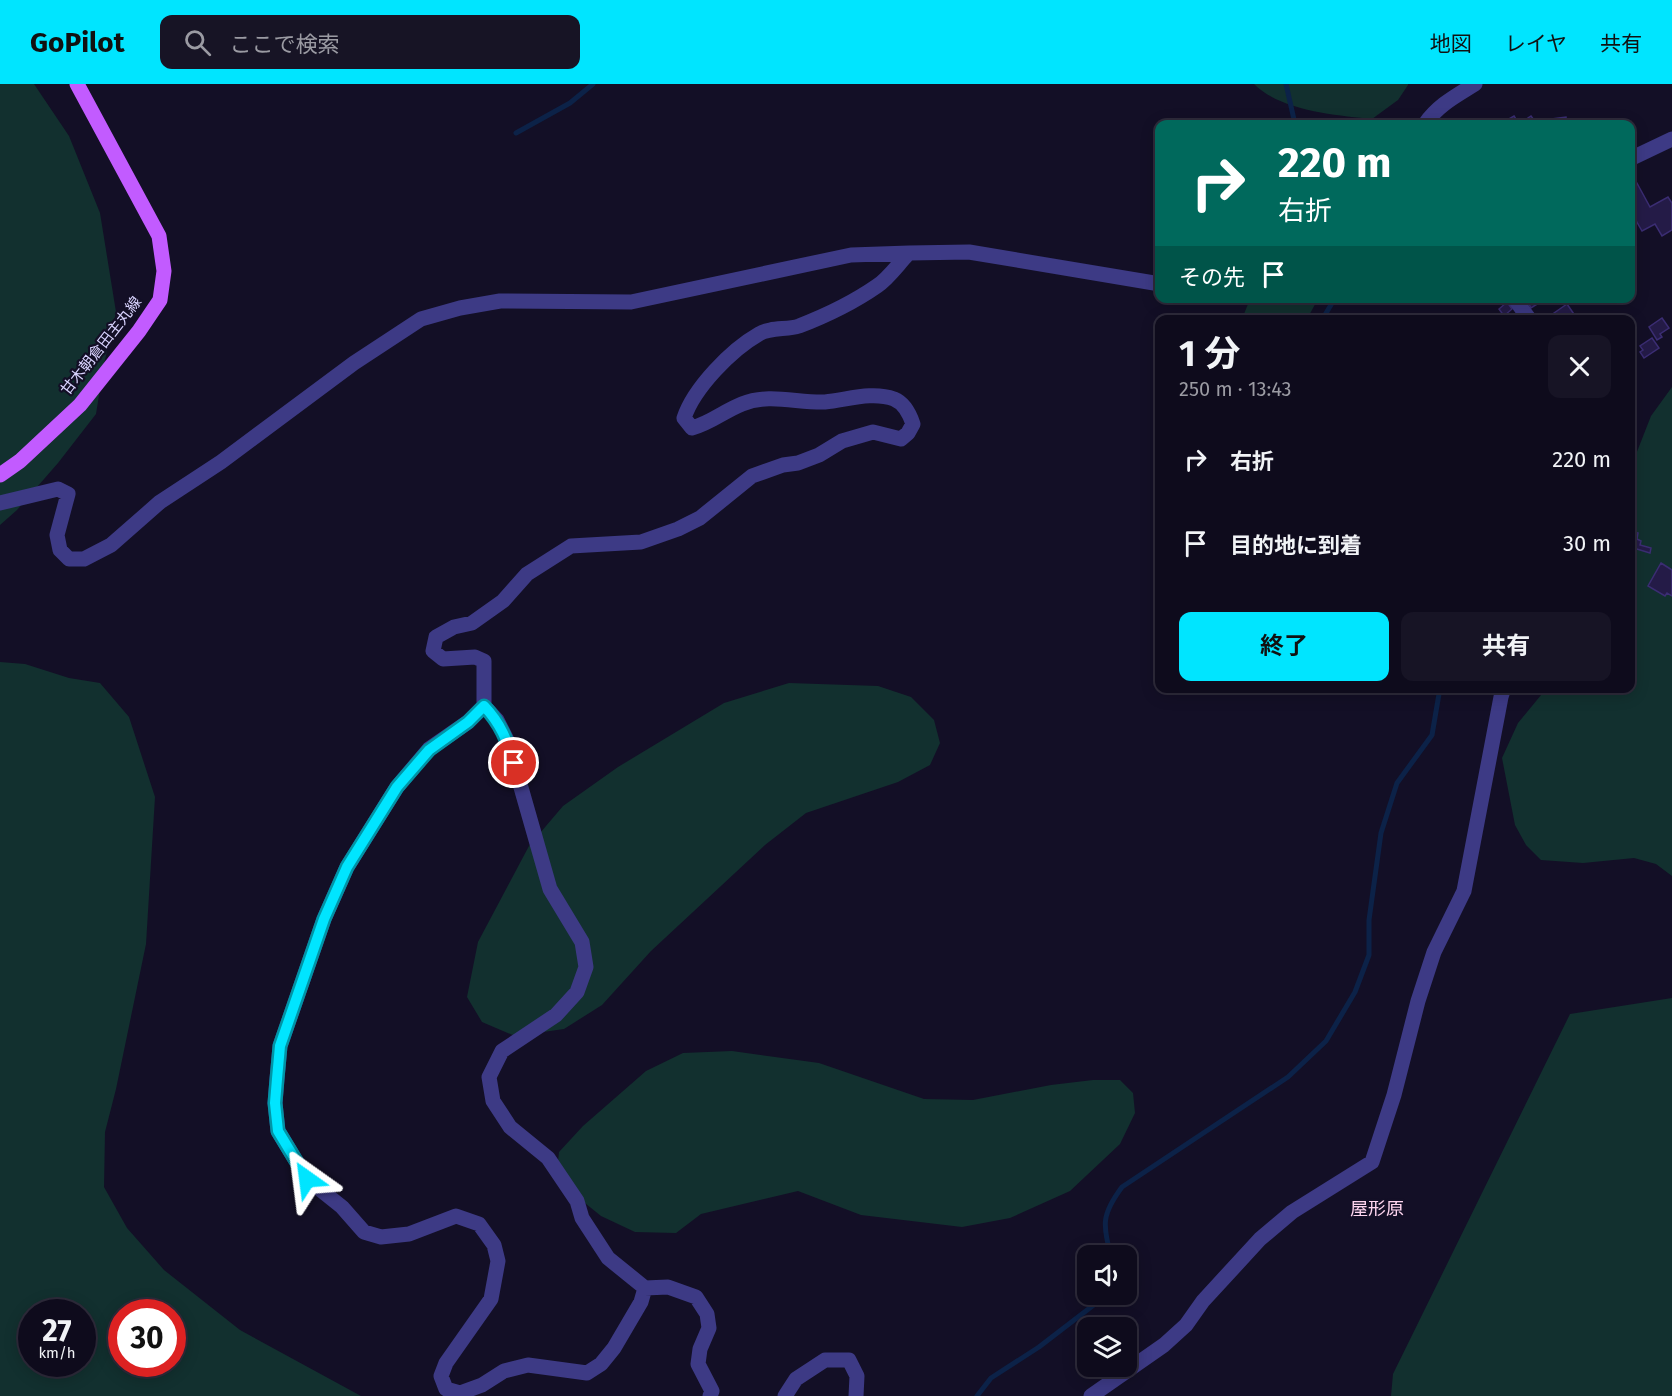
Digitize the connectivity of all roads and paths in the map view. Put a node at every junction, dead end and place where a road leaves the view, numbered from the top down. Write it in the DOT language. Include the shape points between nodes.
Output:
graph roads {
  1 [pos="77,84"];
  2 [pos="1475,84"];
  3 [pos="1428,120"];
  4 [pos="1672,139"];
  5 [pos="1635,157"];
  6 [pos="909,253"];
  7 [pos="1155,283"];
  8 [pos="0,475"];
  9 [pos="0,503"];
  10 [pos="1502,693"];
  11 [pos="484,706"];
  12 [pos="645,1288"];
  13 [pos="711,1396"];
  14 [pos="785,1396"];
  15 [pos="856,1396"];
  16 [pos="1091,1396"];
  1 -- 8 [label="main road, 甘木朝倉田主丸線" via="159,236 164,271 160,300 80,405"];
  2 -- 3 [label="street" via="1442,104"];
  4 -- 5 [label="street"];
  6 -- 7 [label="street" via="969,252"];
  6 -- 9 [label="street" via="851,255 631,302 500,301 421,319 159,502 111,545 84,559 69,559 60,550 57,535 68,494 58,489"];
  6 -- 11 [label="street" via="879,285 798,326 761,333 734,352 688,405 684,418 692,428 742,404 768,398 824,402 868,396 895,399 909,412 913,424 909,433 901,439 873,432 842,441 819,455 752,476 700,518 678,529 641,542 571,546 527,574 503,601 472,623 436,637 433,651 443,659 474,657 484,661"];
  10 -- 16 [label="street" via="1464,891 1434,952 1372,1162 1292,1212 1260,1239 1186,1325"];
  11 -- 12 [label="street" via="497,720 508,742 550,889 582,942 586,967 577,992 556,1015 502,1051 489,1077 493,1101 510,1127 548,1158 608,1258"];
  11 -- 12 [label="street" via="429,750 397,787 347,867 324,919 280,1046 275,1103 278,1131 307,1179 342,1207 364,1232 381,1237 409,1234 456,1216 478,1224 494,1245 498,1261 491,1299 446,1363 441,1376 446,1389 460,1393 504,1371 528,1365 587,1373 614,1348"];
  12 -- 13 [label="street" via="668,1287 696,1297 707,1314 709,1328 698,1364"];
  14 -- 15 [label="street" via="796,1379 825,1360 849,1360 857,1376"];
}
